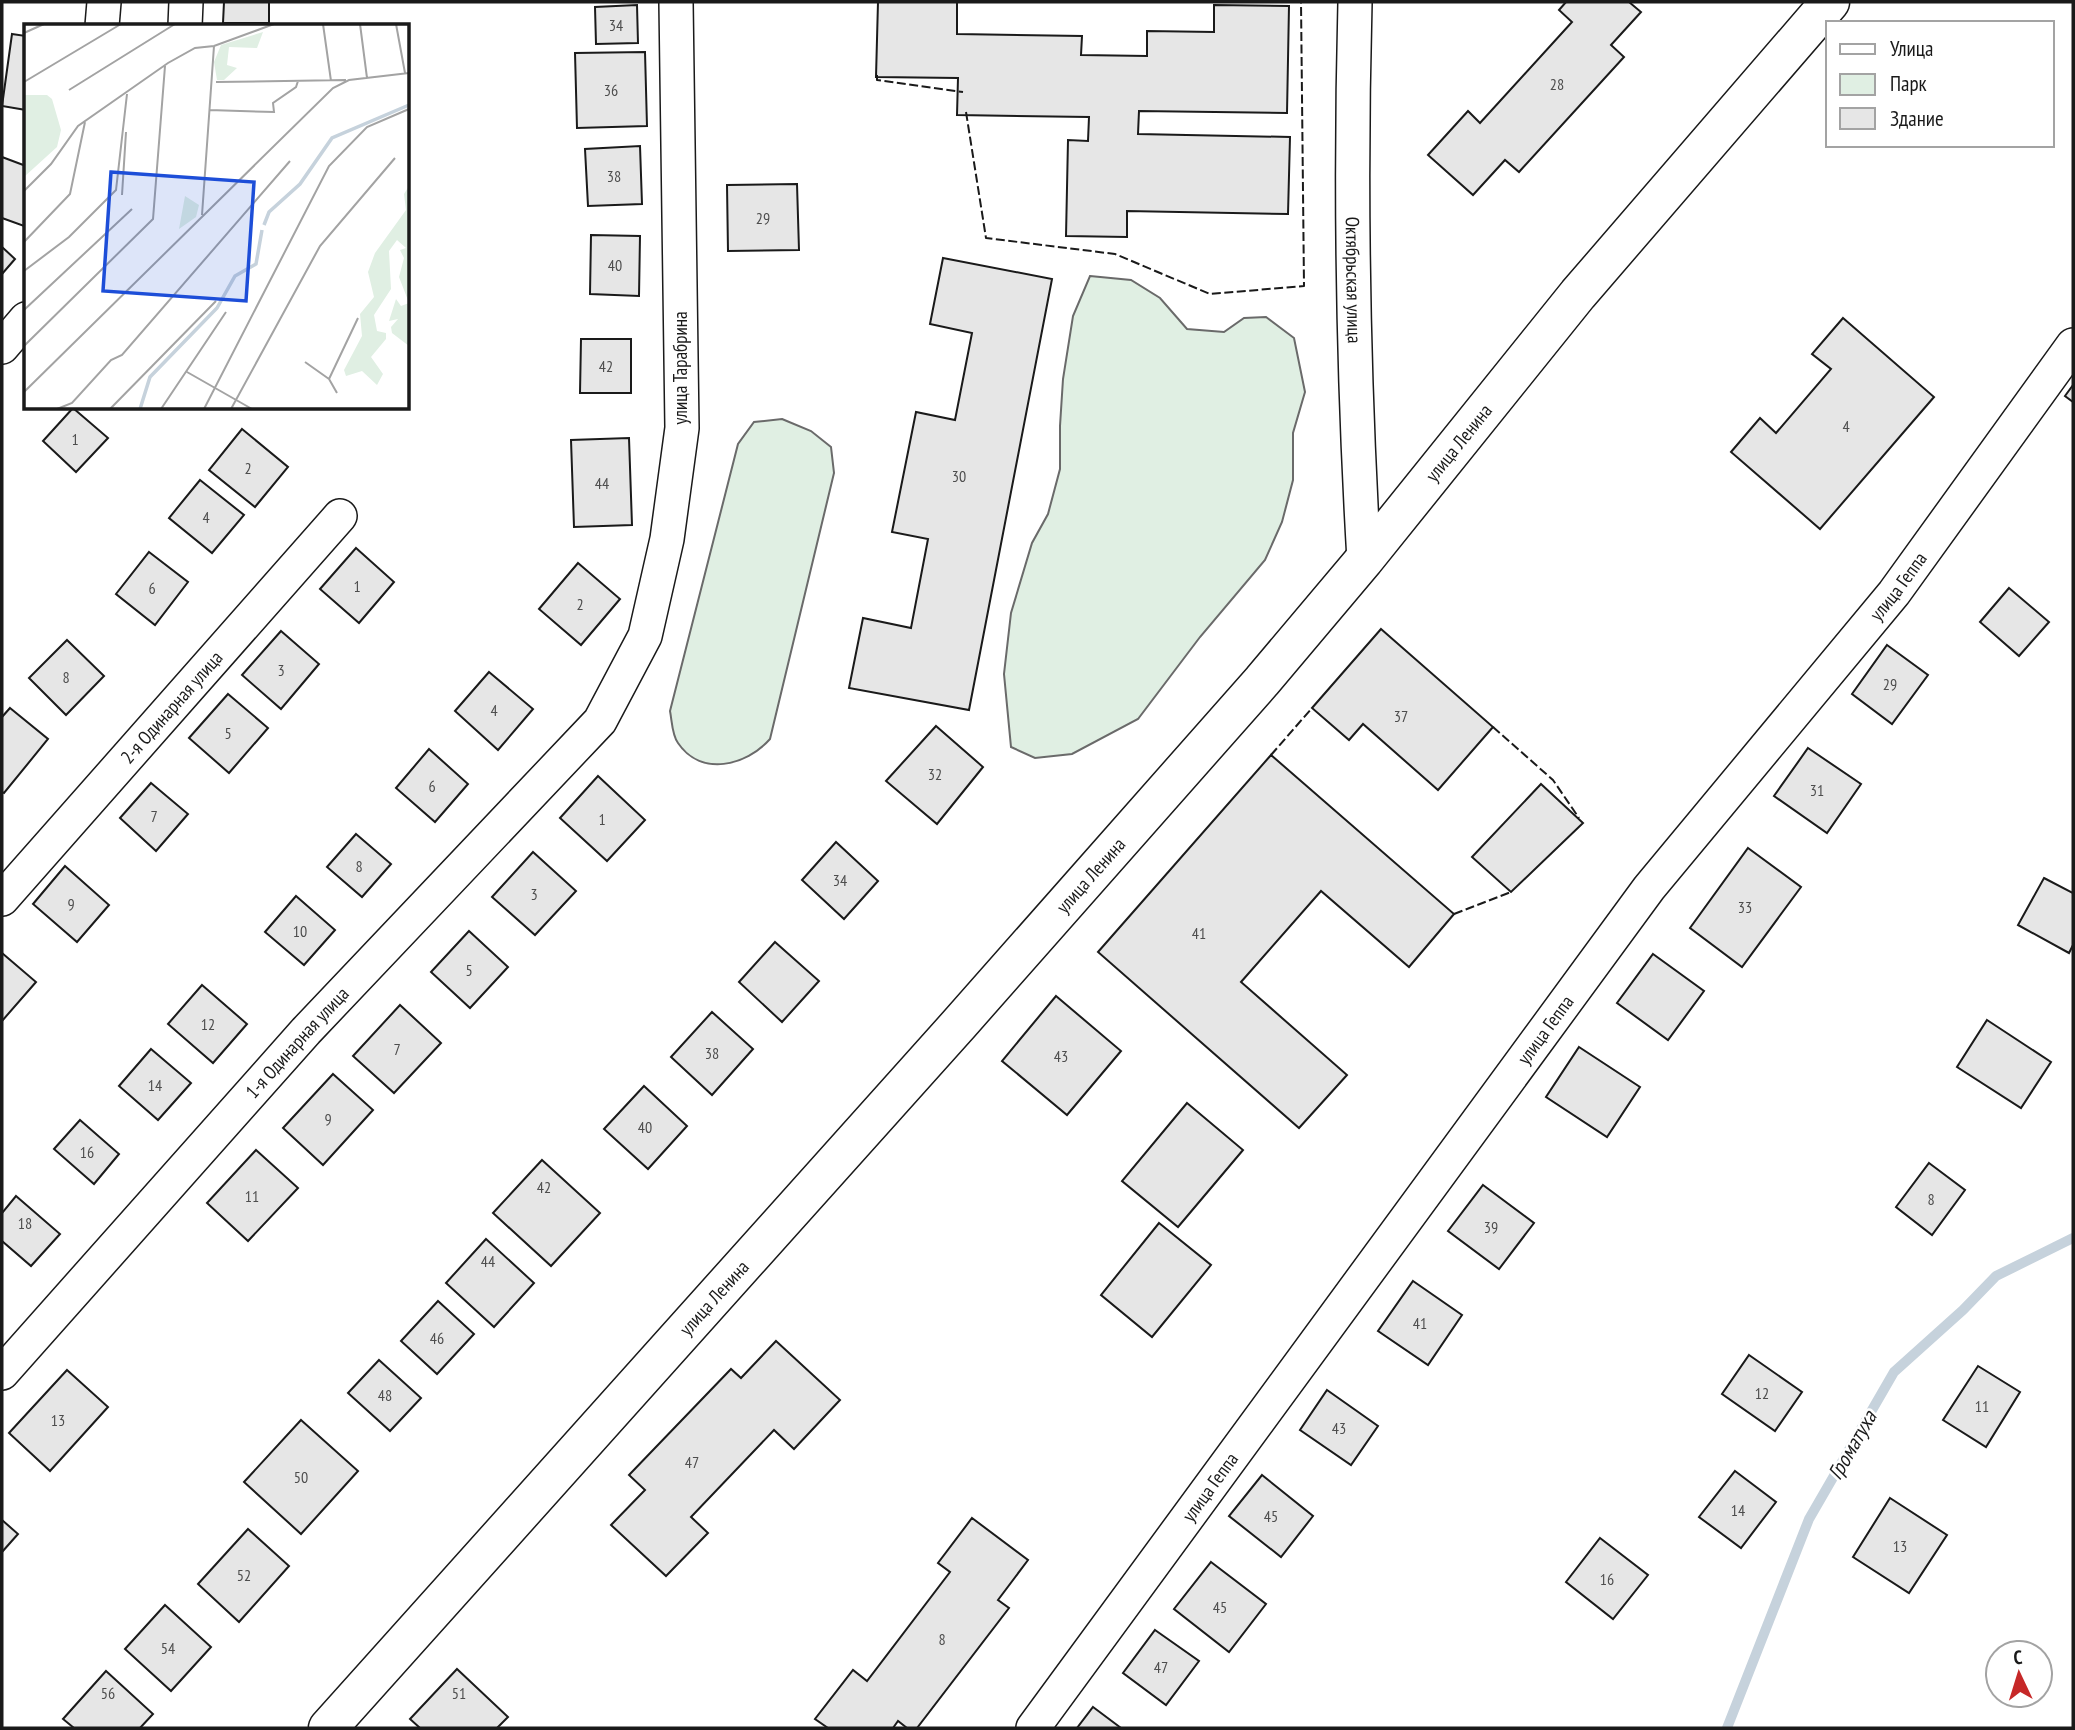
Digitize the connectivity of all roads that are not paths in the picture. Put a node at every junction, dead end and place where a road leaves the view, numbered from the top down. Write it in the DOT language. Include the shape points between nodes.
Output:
graph roads {
  1 [pos="104,2"];
  2 [pos="186,2"];
  3 [pos="676,2"];
  4 [pos="1355,2"];
  5 [pos="1830,2"];
  6 [pos="102,24"];
  7 [pos="185,24"];
  8 [pos="24,321"];
  9 [pos="2073,345"];
  10 [pos="2,347"];
  11 [pos="340,516"];
  12 [pos="1364,560"];
  13 [pos="600,721"];
  14 [pos="2,899"];
  15 [pos="2,1373"];
  16 [pos="328,1728"];
  17 [pos="1033,1728"];
  1 -- 6 [label="street"];
  2 -- 7 [label="street"];
  3 -- 13 [label="street, улица Тарабрина" via="682,428 667,539 645,636"];
  4 -- 12 [label="street, Октябрьская улица" via="1353,302"];
  5 -- 12 [label="main road, улица Ленина" via="1578,294"];
  8 -- 10 [label="street"];
  9 -- 17 [label="street, улица Геппа" via="1894,593 1649,888"];
  11 -- 14 [label="street, 2-я Одинарная улица"];
  12 -- 16 [label="main road, улица Ленина" via="1038,935"];
  13 -- 15 [label="street, 1-я Одинарная улица" via="306,1031"];
}
